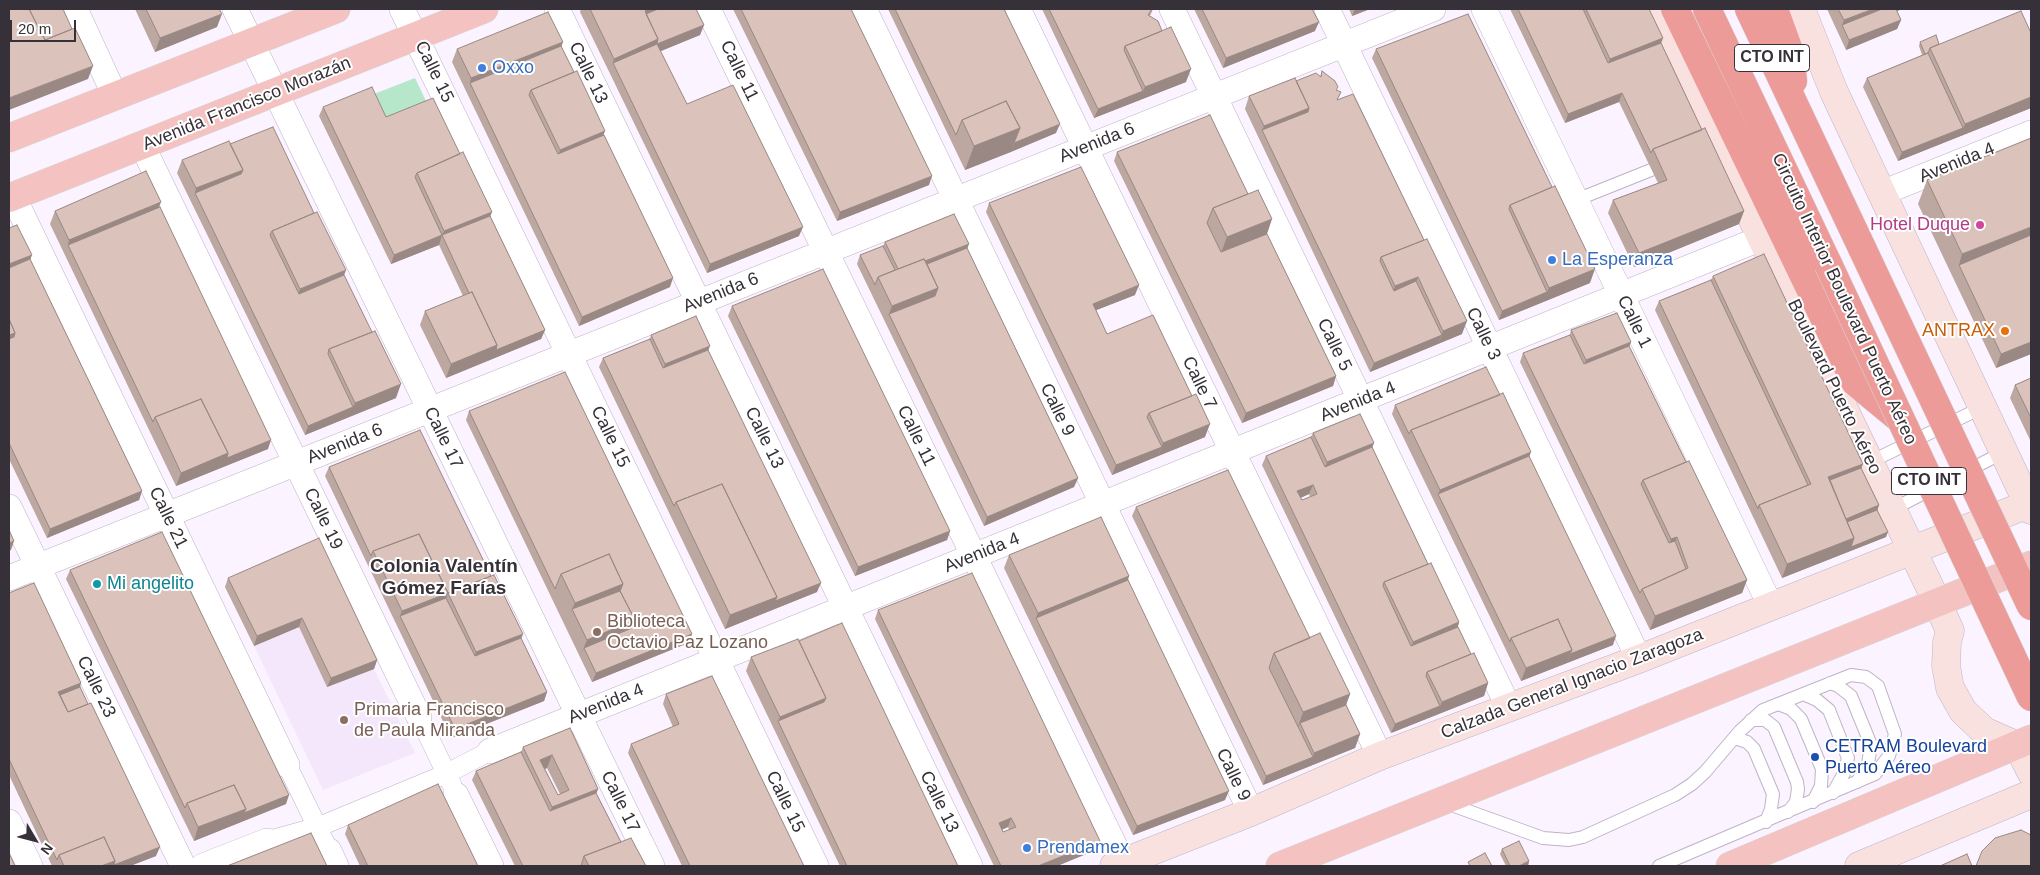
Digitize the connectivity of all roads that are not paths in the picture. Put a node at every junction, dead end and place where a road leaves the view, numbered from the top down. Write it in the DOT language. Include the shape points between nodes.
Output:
graph roads {
  1 [pos="75,9"];
  2 [pos="235,9"];
  3 [pos="336,9"];
  4 [pos="402,9"];
  5 [pos="484,9"];
  6 [pos="557,9"];
  7 [pos="708,9"];
  8 [pos="864,9"];
  9 [pos="1018,9"];
  10 [pos="1172,9"];
  11 [pos="1327,9"];
  12 [pos="1433,9"];
  13 [pos="1484,9"];
  14 [pos="1653,9"];
  15 [pos="1675,9"];
  16 [pos="1707,9"];
  17 [pos="1749,9"];
  18 [pos="1774,9"];
  19 [pos="1801,9"];
  20 [pos="416,36"];
  21 [pos="251,43"];
  22 [pos="1344,44"];
  23 [pos="275,92"];
  24 [pos="115,96"];
  25 [pos="1214,96"];
  26 [pos="1795,107"];
  27 [pos="2031,133"];
  28 [pos="9,138"];
  29 [pos="142,145"];
  30 [pos="1085,148"];
  31 [pos="1651,170"];
  32 [pos="1882,193"];
  33 [pos="11,197"];
  34 [pos="956,199"];
  35 [pos="1576,200"];
  36 [pos="1762,238"];
  37 [pos="826,251"];
  38 [pos="1622,295"];
  39 [pos="698,302"];
  40 [pos="1490,348"];
  41 [pos="569,354"];
  42 [pos="1361,400"];
  43 [pos="1983,407"];
  44 [pos="429,410"];
  45 [pos="1900,419"];
  46 [pos="1233,452"];
  47 [pos="2004,452"];
  48 [pos="1870,462"];
  49 [pos="296,463"];
  50 [pos="1102,504"];
  51 [pos="2030,505"];
  52 [pos="9,507"];
  53 [pos="1893,509"];
  54 [pos="167,515"];
  55 [pos="1912,549"];
  56 [pos="974,556"];
  57 [pos="38,566"];
  58 [pos="2031,566"];
  59 [pos="9,578"];
  60 [pos="1938,604"];
  61 [pos="2031,606"];
  62 [pos="846,607"];
  63 [pos="1771,607"];
  64 [pos="716,659"];
  65 [pos="1639,659"];
  66 [pos="1830,683"];
  67 [pos="1803,694"];
  68 [pos="2031,697"];
  69 [pos="1778,704"];
  70 [pos="1509,708"];
  71 [pos="578,715"];
  72 [pos="419,717"];
  73 [pos="1751,720"];
  74 [pos="1735,738"];
  75 [pos="2024,743"];
  76 [pos="490,751"];
  77 [pos="1380,756"];
  78 [pos="287,764"];
  79 [pos="2031,772"];
  80 [pos="1857,782"];
  81 [pos="451,784"];
  82 [pos="1833,793"];
  83 [pos="2031,794"];
  84 [pos="1441,802"];
  85 [pos="1813,802"];
  86 [pos="1251,812"];
  87 [pos="1788,812"];
  88 [pos="9,822"];
  89 [pos="1766,822"];
  90 [pos="318,828"];
  91 [pos="267,841"];
  92 [pos="333,858"];
  93 [pos="1119,864"];
  94 [pos="30,866"];
  95 [pos="183,866"];
  96 [pos="203,866"];
  97 [pos="491,866"];
  98 [pos="652,866"];
  99 [pos="816,866"];
  100 [pos="970,866"];
  101 [pos="1280,866"];
  102 [pos="1659,866"];
  103 [pos="1730,866"];
  104 [pos="1860,866"];
  1 -- 24 [label="street"];
  2 -- 21 [label="street, Calle 17"];
  3 -- 21 [label="main road"];
  4 -- 20 [label="street, Calle 15"];
  5 -- 20 [label="main road, Avenida Francisco Morazán"];
  6 -- 39 [label="street, Calle 13"];
  7 -- 37 [label="street, Calle 11"];
  8 -- 34 [label="street, Calle 9"];
  9 -- 30 [label="street, Calle 7"];
  10 -- 25 [label="street, Calle 5"];
  11 -- 22 [label="street, Calle 3"];
  12 -- 22 [label="street, Avenida 6"];
  13 -- 35 [label="street, Calle 1"];
  14 -- 36 [label="main road, Boulevard Puerto Aéreo / CTO INT" via="1710,146"];
  15 -- 45 [label="highway" via="1855,382"];
  16 -- 45 [label="highway, Circuito Interior Boulevard Puerto Aéreo / CTO INT, bridge"];
  17 -- 26 [label="highway, CTO INT"];
  18 -- 26 [label="highway" via="1790,53"];
  19 -- 32 [label="main road, CTO INT" via="1834,92"];
  20 -- 23 [label="main road, Avenida Francisco Morazán"];
  20 -- 41 [label="street, Calle 15"];
  21 -- 23 [label="street, Calle 17"];
  21 -- 24 [label="main road"];
  22 -- 25 [label="street, Avenida 6"];
  22 -- 40 [label="street, Calle 3"];
  23 -- 29 [label="main road, Avenida Francisco Morazán"];
  23 -- 44 [label="street, Calle 17"];
  24 -- 28 [label="main road"];
  25 -- 30 [label="street, Avenida 6"];
  25 -- 42 [label="street, Calle 5"];
  26 -- 61 [label="highway, CTO INT, bridge"];
  27 -- 32 [label="street, Avenida 4"];
  29 -- 33 [label="main road, Avenida Francisco Morazán"];
  29 -- 49 [label="street, Calle 19"];
  30 -- 34 [label="street, Avenida 6"];
  30 -- 46 [label="street, Calle 7"];
  31 -- 35 [label="lane"];
  32 -- 43 [label="main road, CTO INT"];
  33 -- 54 [label="street, Calle 21"];
  34 -- 37 [label="street, Avenida 6"];
  34 -- 50 [label="street, Calle 9"];
  35 -- 38 [label="street, Calle 1"];
  36 -- 38 [label="street, Avenida 4"];
  36 -- 48 [label="main road, Boulevard Puerto Aéreo / CTO INT"];
  37 -- 39 [label="street, Avenida 6"];
  37 -- 56 [label="street, Calle 11"];
  38 -- 40 [label="street, Avenida 4"];
  38 -- 63 [label="street, Calle 1"];
  39 -- 41 [label="street, Avenida 6"];
  39 -- 62 [label="street, Calle 13"];
  40 -- 42 [label="street, Avenida 4"];
  40 -- 65 [label="street, Calle 3"];
  41 -- 44 [label="street, Avenida 6"];
  41 -- 64 [label="street, Calle 15"];
  42 -- 46 [label="street, Avenida 4"];
  42 -- 70 [label="street, Calle 5"];
  43 -- 47 [label="main road, CTO INT"];
  43 -- 48 [label="lane"];
  44 -- 49 [label="street, Avenida 6"];
  44 -- 71 [label="street, Calle 17"];
  45 -- 68 [label="highway, Circuito Interior Boulevard Puerto Aéreo / CTO INT, bridge"];
  46 -- 50 [label="street, Avenida 4"];
  46 -- 77 [label="street, Calle 7"];
  47 -- 51 [label="main road, CTO INT"];
  47 -- 53 [label="lane"];
  48 -- 53 [label="main road, Boulevard Puerto Aéreo / CTO INT"];
  49 -- 54 [label="street, Avenida 6"];
  49 -- 72 [label="street, Calle 19"];
  50 -- 56 [label="street, Avenida 4"];
  50 -- 86 [label="street, Calle 9"];
  51 -- 55 [label="main road, Calzada General Ignacio Zaragoza"];
  52 -- 57 [label="street, Calle 23"];
  53 -- 55 [label="main road, Boulevard Puerto Aéreo / CTO INT"];
  54 -- 57 [label="street, Avenida 6"];
  54 -- 78 [label="street, Calle 21"];
  55 -- 60 [label="main road, Boulevard Puerto Aéreo / CTO INT"];
  55 -- 63 [label="main road, Calzada General Ignacio Zaragoza"];
  56 -- 62 [label="street, Avenida 4"];
  56 -- 93 [label="street, Calle 11"];
  57 -- 59 [label="street, Avenida 6"];
  57 -- 95 [label="street, Calle 23"];
  58 -- 60 [label="main road"];
  60 -- 75 [label="main road, Boulevard Puerto Aéreo / CTO INT" via="1950,631 1946,666 1950,688 1963,711 1984,731"];
  60 -- 84 [label="main road"];
  62 -- 64 [label="street, Avenida 4"];
  62 -- 100 [label="street, Calle 13"];
  63 -- 65 [label="main road, Calzada General Ignacio Zaragoza"];
  64 -- 71 [label="street, Avenida 4"];
  64 -- 99 [label="street, Calle 15"];
  65 -- 70 [label="main road, Calzada General Ignacio Zaragoza"];
  66 -- 67 [label="lane"];
  66 -- 80 [label="lane" via="1851,696 1871,745 1868,764"];
  66 -- 80 [label="lane" via="1851,676 1873,681 1878,686 1895,734 1883,766 1875,774"];
  67 -- 69 [label="lane"];
  67 -- 82 [label="lane" via="1829,710 1848,758"];
  69 -- 73 [label="lane"];
  69 -- 85 [label="lane" via="1792,709 1801,720 1822,769 1821,786"];
  70 -- 77 [label="main road, Calzada General Ignacio Zaragoza"];
  71 -- 76 [label="street, Avenida 4"];
  71 -- 98 [label="street, Calle 17"];
  72 -- 81 [label="street, Calle 19"];
  73 -- 74 [label="lane"];
  73 -- 87 [label="lane" via="1765,720 1774,727 1797,782 1796,802"];
  74 -- 84 [label="lane" via="1692,784 1583,837 1569,840 1543,838"];
  74 -- 89 [label="lane" via="1747,742 1754,749 1773,794"];
  75 -- 79 [label="main road"];
  75 -- 103 [label="main road"];
  76 -- 81 [label="street, Avenida 4"];
  77 -- 86 [label="main road, Calzada General Ignacio Zaragoza"];
  78 -- 90 [label="street, Calle 21"];
  80 -- 82 [label="lane"];
  81 -- 90 [label="street, Avenida 4"];
  81 -- 97 [label="street, Calle 19"];
  82 -- 85 [label="lane"];
  83 -- 104 [label="main road"];
  84 -- 101 [label="main road"];
  85 -- 87 [label="lane"];
  86 -- 93 [label="main road, Calzada General Ignacio Zaragoza"];
  87 -- 89 [label="lane"];
  88 -- 94 [label="street"];
  89 -- 102 [label="lane"];
  90 -- 91 [label="street, Avenida 4"];
  90 -- 92 [label="street, Calle 21"];
  91 -- 96 [label="street, Avenida 4"];
}
